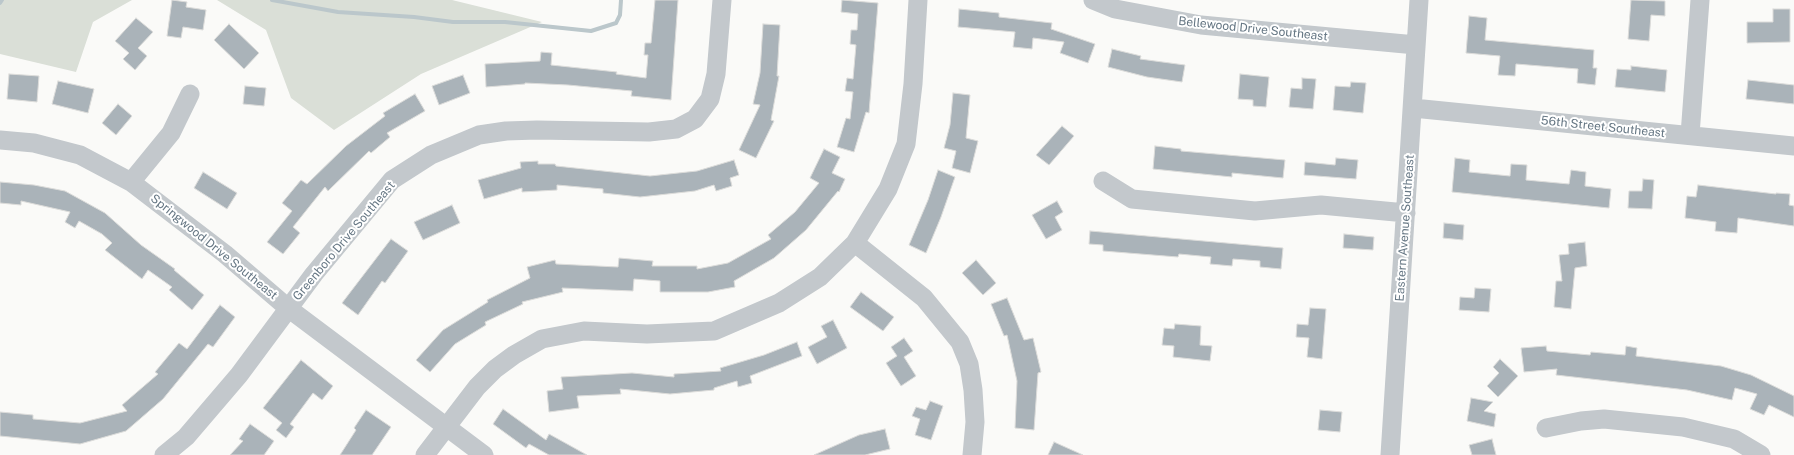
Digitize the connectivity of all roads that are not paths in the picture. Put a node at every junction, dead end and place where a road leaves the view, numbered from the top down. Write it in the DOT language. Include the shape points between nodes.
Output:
graph roads {
  1 [pos="722,0"];
  2 [pos="918,0"];
  3 [pos="1093,0"];
  4 [pos="1419,0"];
  5 [pos="1700,0"];
  6 [pos="1416,45"];
  7 [pos="190,94"];
  8 [pos="1412,108"];
  9 [pos="1690,135"];
  10 [pos="0,140"];
  11 [pos="1794,146"];
  12 [pos="1103,181"];
  13 [pos="131,182"];
  14 [pos="1406,213"];
  15 [pos="855,243"];
  16 [pos="288,308"];
  17 [pos="446,427"];
  18 [pos="1546,428"];
  19 [pos="164,455"];
  20 [pos="425,455"];
  21 [pos="484,455"];
  22 [pos="972,455"];
  23 [pos="1390,455"];
  24 [pos="1761,455"];
  1 -- 16 [label="street, Greenboro Drive Southeast" via="716,74 710,99 695,119 676,129 649,132 506,131 479,135 431,155 392,180"];
  2 -- 15 [label="street" via="906,144 888,189"];
  3 -- 6 [label="street, Bellewood Drive Southeast" via="1115,9 1201,25"];
  4 -- 6 [label="street, Eastern Avenue Southeast"];
  5 -- 9 [label="street"];
  6 -- 8 [label="street, Eastern Avenue Southeast"];
  7 -- 13 [label="street" via="171,133"];
  8 -- 9 [label="street, 56th Street Southeast"];
  8 -- 14 [label="street, Eastern Avenue Southeast"];
  9 -- 11 [label="street, 56th Street Southeast"];
  10 -- 13 [label="street, Springwood Drive Southeast" via="34,143 80,155"];
  12 -- 14 [label="street" via="1132,199 1255,211 1321,205"];
  13 -- 16 [label="street, Springwood Drive Southeast" via="225,254"];
  14 -- 23 [label="street, Eastern Avenue Southeast"];
  15 -- 17 [label="street" via="820,277 784,299 714,331 647,334 584,331 542,339 514,354 495,369"];
  15 -- 22 [label="street" via="924,298 960,342 969,364 974,390"];
  16 -- 17 [label="street, Springwood Drive Southeast"];
  16 -- 19 [label="street, Greenboro Drive Southeast" via="239,375 186,437"];
  17 -- 20 [label="street"];
  17 -- 21 [label="street, Springwood Drive Southeast"];
  18 -- 24 [label="street" via="1604,419 1683,427 1734,439"];
}
